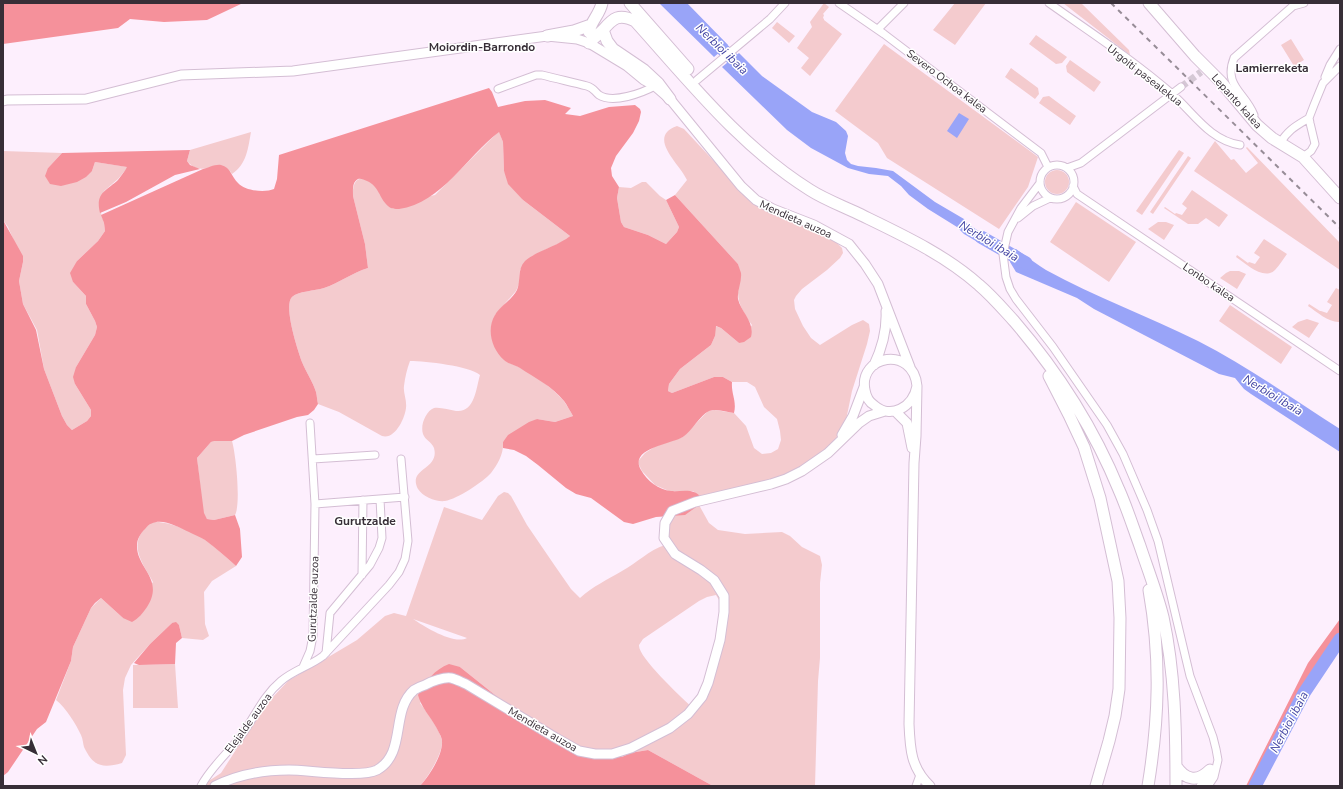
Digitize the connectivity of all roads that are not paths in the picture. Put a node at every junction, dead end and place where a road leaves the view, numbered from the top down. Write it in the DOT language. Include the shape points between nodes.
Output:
graph roads {
  1 [pos="602,3"];
  2 [pos="630,3"];
  3 [pos="785,3"];
  4 [pos="839,3"];
  5 [pos="904,3"];
  6 [pos="1049,3"];
  7 [pos="1149,3"];
  8 [pos="1304,3"];
  9 [pos="591,25"];
  10 [pos="878,29"];
  11 [pos="603,30"];
  12 [pos="547,36"];
  13 [pos="589,43"];
  14 [pos="1340,49"];
  15 [pos="1340,66"];
  16 [pos="698,80"];
  17 [pos="1323,83"];
  18 [pos="655,86"];
  19 [pos="1181,87"];
  20 [pos="498,89"];
  21 [pos="1172,94"];
  22 [pos="670,100"];
  23 [pos="3,101"];
  24 [pos="1310,118"];
  25 [pos="1302,123"];
  26 [pos="1257,125"];
  27 [pos="1310,128"];
  28 [pos="1280,143"];
  29 [pos="1240,145"];
  30 [pos="758,151"];
  31 [pos="1303,157"];
  32 [pos="1082,163"];
  33 [pos="1048,167"];
  34 [pos="1067,168"];
  35 [pos="1074,178"];
  36 [pos="1040,183"];
  37 [pos="1073,186"];
  38 [pos="1070,193"];
  39 [pos="1077,194"];
  40 [pos="1050,198"];
  41 [pos="1340,198"];
  42 [pos="1012,223"];
  43 [pos="885,304"];
  44 [pos="1022,331"];
  45 [pos="874,365"];
  46 [pos="910,367"];
  47 [pos="1340,371"];
  48 [pos="917,386"];
  49 [pos="864,387"];
  50 [pos="885,411"];
  51 [pos="895,411"];
  52 [pos="310,423"];
  53 [pos="828,453"];
  54 [pos="375,454"];
  55 [pos="401,458"];
  56 [pos="312,459"];
  57 [pos="914,464"];
  58 [pos="405,497"];
  59 [pos="380,499"];
  60 [pos="363,500"];
  61 [pos="315,504"];
  62 [pos="1140,547"];
  63 [pos="362,575"];
  64 [pos="326,654"];
  65 [pos="303,667"];
  66 [pos="1206,722"];
  67 [pos="1176,766"];
  68 [pos="1210,770"];
  69 [pos="920,775"];
  70 [pos="1096,785"];
  71 [pos="201,786"];
  72 [pos="215,786"];
  73 [pos="916,786"];
  74 [pos="930,786"];
  75 [pos="1148,786"];
  76 [pos="1176,786"];
  77 [pos="1200,786"];
  78 [pos="1208,786"];
  1 -- 9 [label="main road"];
  2 -- 16 [label="main road"];
  3 -- 16 [label="street" via="770,19"];
  4 -- 10 [label="street, Severo Ochoa kalea"];
  5 -- 10 [label="street"];
  6 -- 21 [label="street, Urgoiti pasealekua"];
  7 -- 26 [label="main road, Lepanto kalea" via="1203,70 1221,82"];
  8 -- 26 [label="street" via="1293,6 1232,62 1230,73 1233,83 1243,96"];
  9 -- 12 [label="main road"];
  9 -- 13 [label="main road"];
  10 -- 33 [label="street, Severo Ochoa kalea" via="1041,153"];
  11 -- 13 [label="main road"];
  11 -- 22 [label="main road" via="607,41 614,49 644,70 658,83"];
  11 -- 30 [label="main road" via="609,22 618,17 627,17 634,21"];
  12 -- 13 [label="street, Mendieta auzoa"];
  12 -- 23 [label="street, Mendieta auzoa" via="293,71 181,75 86,99"];
  13 -- 18 [label="street, Mendieta auzoa"];
  14 -- 17 [label="street"];
  15 -- 17 [label="street"];
  16 -- 30 [label="main road"];
  17 -- 24 [label="street"];
  18 -- 20 [label="street" via="629,96 606,97 586,85 536,75"];
  18 -- 22 [label="street, Mendieta auzoa"];
  19 -- 21 [label="street"];
  21 -- 29 [label="street, Urgoiti pasealekua" via="1216,136 1227,143"];
  21 -- 32 [label="street"];
  22 -- 43 [label="street, Mendieta auzoa" via="740,186 756,200 814,225 849,244 878,284"];
  24 -- 25 [label="street"];
  24 -- 27 [label="street"];
  25 -- 27 [label="street"];
  25 -- 28 [label="street" via="1286,133"];
  26 -- 28 [label="main road, Lepanto kalea"];
  27 -- 31 [label="street" via="1315,144"];
  28 -- 31 [label="main road, Lepanto kalea"];
  30 -- 44 [label="main road" via="813,192 948,262 978,284"];
  31 -- 41 [label="main road, Lepanto kalea"];
  32 -- 34 [label="street"];
  32 -- 35 [label="street"];
  33 -- 34 [label="street" via="1058,165"];
  33 -- 36 [label="street" via="1042,174"];
  34 -- 35 [label="street"];
  35 -- 37 [label="street"];
  36 -- 40 [label="street" via="1043,192"];
  36 -- 42 [label="street"];
  37 -- 38 [label="street"];
  37 -- 39 [label="street, Lonbo kalea"];
  38 -- 39 [label="street, Lonbo kalea"];
  38 -- 40 [label="street" via="1058,199"];
  39 -- 47 [label="street, Lonbo kalea"];
  40 -- 42 [label="street" via="1034,206"];
  42 -- 66 [label="street" via="1004,245 1004,265 1010,289 1107,425 1123,454 1158,541 1190,676"];
  43 -- 45 [label="street" via="883,341"];
  43 -- 46 [label="street, Mendieta auzoa"];
  44 -- 62 [label="main road" via="1062,383 1093,435 1119,489"];
  44 -- 70 [label="main road" via="1056,388 1084,447 1100,498 1118,581 1119,689 1115,716"];
  45 -- 46 [label="street" via="879,361 892,359"];
  45 -- 49 [label="street" via="866,375"];
  46 -- 48 [label="street"];
  48 -- 51 [label="street" via="910,403"];
  48 -- 57 [label="street"];
  49 -- 50 [label="street" via="870,402"];
  49 -- 53 [label="street" via="846,429"];
  50 -- 51 [label="street"];
  50 -- 53 [label="street, Mendieta auzoa" via="869,416 859,423"];
  51 -- 57 [label="street" via="907,424"];
  52 -- 56 [label="street, Gurutzalde auzoa"];
  53 -- 72 [label="street, Mendieta auzoa" via="802,472 786,479 695,502 672,511 665,523 664,538 675,554 714,580 724,596 720,640 708,683 702,697 688,714 670,728 631,748 612,754 579,751 466,684 451,678 434,680 414,690 403,705 395,749 387,761 376,770 364,774 288,770 266,772 224,781"];
  54 -- 56 [label="street"];
  55 -- 58 [label="street, Gurutzalde auzoa"];
  56 -- 61 [label="street, Gurutzalde auzoa"];
  57 -- 69 [label="street" via="909,724 912,757"];
  58 -- 59 [label="street"];
  58 -- 64 [label="street, Gurutzalde auzoa" via="408,541 405,559 399,572"];
  59 -- 60 [label="street"];
  59 -- 63 [label="street, Gurutzalde auzoa" via="382,538 375,556"];
  60 -- 61 [label="street"];
  60 -- 63 [label="street"];
  61 -- 65 [label="street, Gurutzalde auzoa" via="313,636"];
  62 -- 67 [label="main road" via="1163,617 1174,704"];
  62 -- 75 [label="main road" via="1157,646 1157,703"];
  63 -- 64 [label="street, Gurutzalde auzoa" via="330,613"];
  64 -- 65 [label="street, Gurutzalde auzoa"];
  65 -- 71 [label="street, Elejalde auzoa" via="282,680 264,699 242,734"];
  66 -- 68 [label="street" via="1213,749"];
  66 -- 78 [label="street" via="1213,737 1218,760 1214,777"];
  67 -- 68 [label="main road" via="1184,775 1191,778 1198,778"];
  67 -- 76 [label="main road"];
  68 -- 77 [label="street"];
  69 -- 73 [label="street"];
  69 -- 74 [label="street"];
}
